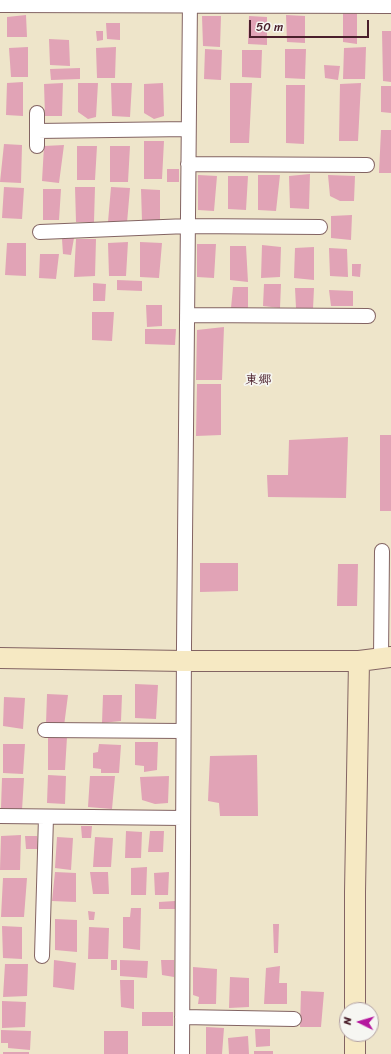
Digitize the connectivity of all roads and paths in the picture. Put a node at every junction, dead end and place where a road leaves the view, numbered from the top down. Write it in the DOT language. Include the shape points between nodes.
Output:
graph roads {
  1 [pos="336,2"];
  2 [pos="190,3"];
  3 [pos="0,5"];
  4 [pos="391,6"];
  5 [pos="37,113"];
  6 [pos="188,129"];
  7 [pos="37,130"];
  8 [pos="37,146"];
  9 [pos="188,164"];
  10 [pos="367,165"];
  11 [pos="188,226"];
  12 [pos="320,227"];
  13 [pos="40,232"];
  14 [pos="187,315"];
  15 [pos="368,316"];
  16 [pos="382,551"];
  17 [pos="386,657"];
  18 [pos="0,658"];
  19 [pos="184,661"];
  20 [pos="359,661"];
  21 [pos="45,730"];
  22 [pos="184,731"];
  23 [pos="0,816"];
  24 [pos="46,817"];
  25 [pos="183,818"];
  26 [pos="42,956"];
  27 [pos="355,1002"];
  28 [pos="182,1018"];
  29 [pos="294,1019"];
  30 [pos="355,1042"];
  31 [pos="182,1054"];
  32 [pos="356,1054"];
  1 -- 2 [label="street"];
  1 -- 4 [label="street"];
  2 -- 3 [label="street"];
  2 -- 6 [label="street"];
  5 -- 7 [label="street"];
  6 -- 7 [label="street"];
  6 -- 9 [label="street"];
  7 -- 8 [label="street"];
  9 -- 10 [label="street"];
  9 -- 11 [label="street"];
  11 -- 12 [label="street"];
  11 -- 13 [label="street"];
  11 -- 14 [label="street"];
  14 -- 15 [label="street"];
  14 -- 19 [label="street"];
  16 -- 17 [label="street"];
  17 -- 20 [label="street"];
  18 -- 19 [label="street"];
  19 -- 20 [label="street"];
  19 -- 22 [label="street"];
  20 -- 27 [label="street"];
  21 -- 22 [label="street"];
  22 -- 25 [label="street"];
  23 -- 24 [label="street"];
  24 -- 25 [label="street"];
  24 -- 26 [label="street"];
  25 -- 28 [label="street"];
  28 -- 29 [label="street"];
  28 -- 31 [label="street"];
  30 -- 32 [label="street"];
}
